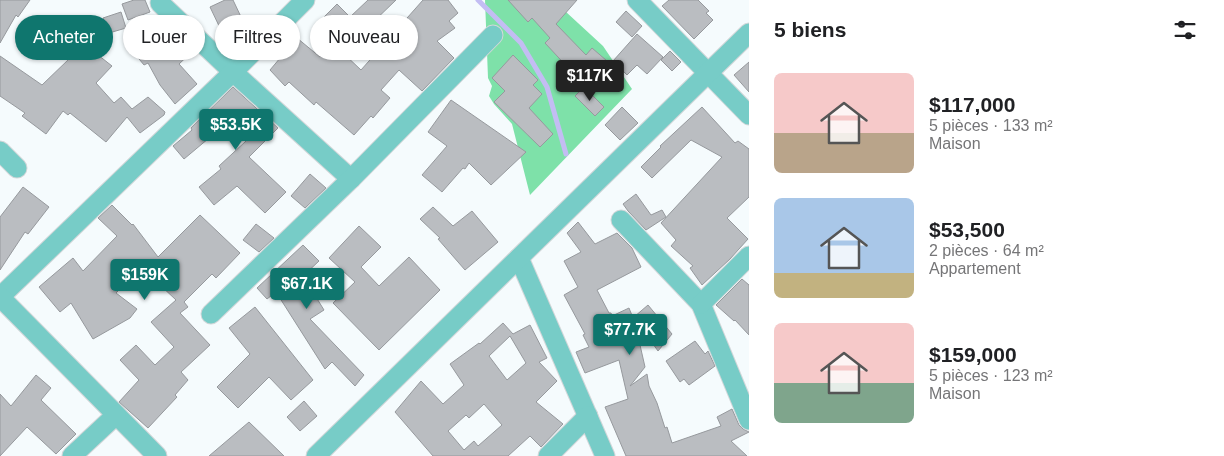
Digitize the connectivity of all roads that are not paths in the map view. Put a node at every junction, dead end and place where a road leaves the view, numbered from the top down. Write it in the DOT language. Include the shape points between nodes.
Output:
graph roads {
  1 [pos="305,0"];
  2 [pos="637,0"];
  3 [pos="160,3"];
  4 [pos="749,33"];
  5 [pos="493,35"];
  6 [pos="233,72"];
  7 [pos="708,72"];
  8 [pos="749,115"];
  9 [pos="0,151"];
  10 [pos="17,168"];
  11 [pos="351,179"];
  12 [pos="621,220"];
  13 [pos="749,256"];
  14 [pos="520,258"];
  15 [pos="0,297"];
  16 [pos="701,304"];
  17 [pos="211,314"];
  18 [pos="116,414"];
  19 [pos="588,416"];
  20 [pos="749,420"];
  21 [pos="72,456"];
  22 [pos="157,456"];
  23 [pos="316,456"];
  24 [pos="548,456"];
  25 [pos="605,456"];
  1 -- 6 [label="street"];
  2 -- 7 [label="street"];
  3 -- 6 [label="street"];
  4 -- 7 [label="street"];
  5 -- 11 [label="street"];
  6 -- 11 [label="street"];
  6 -- 15 [label="street"];
  7 -- 8 [label="street"];
  7 -- 14 [label="street"];
  9 -- 10 [label="street"];
  11 -- 17 [label="street"];
  12 -- 16 [label="street"];
  13 -- 16 [label="street"];
  14 -- 19 [label="street"];
  14 -- 23 [label="street"];
  15 -- 18 [label="street"];
  16 -- 20 [label="street"];
  18 -- 21 [label="street"];
  18 -- 22 [label="street"];
  19 -- 24 [label="street"];
  19 -- 25 [label="street"];
}
